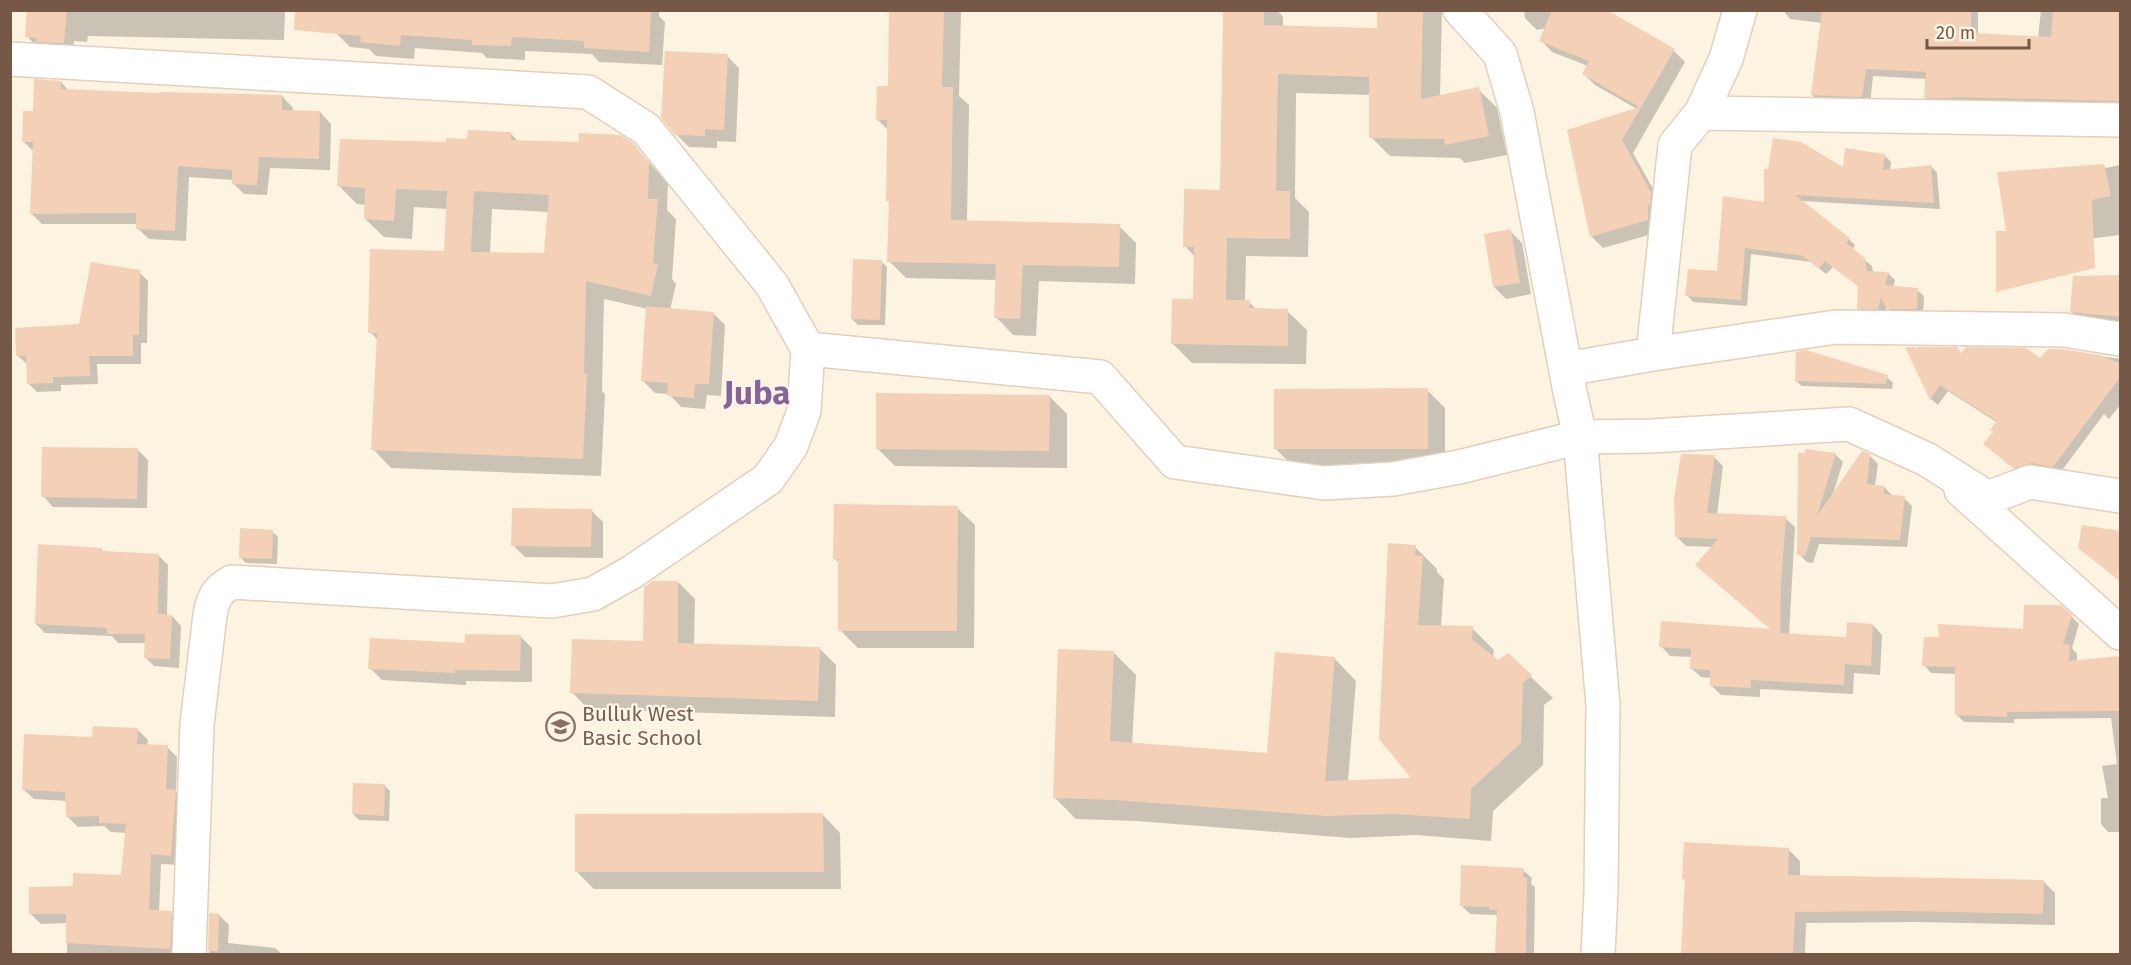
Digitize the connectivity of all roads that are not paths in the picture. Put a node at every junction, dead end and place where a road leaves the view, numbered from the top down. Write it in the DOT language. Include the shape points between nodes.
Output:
graph roads {
  1 [pos="1460,10"];
  2 [pos="1740,10"];
  3 [pos="10,59"];
  4 [pos="1701,113"];
  5 [pos="2121,120"];
  6 [pos="2121,339"];
  7 [pos="808,349"];
  8 [pos="1653,354"];
  9 [pos="1566,369"];
  10 [pos="1580,437"];
  11 [pos="1926,459"];
  12 [pos="2121,496"];
  13 [pos="2121,633"];
  14 [pos="189,954"];
  15 [pos="1598,954"];
  1 -- 9 [label="street" via="1500,54 1517,112"];
  2 -- 4 [label="street" via="1726,59"];
  3 -- 7 [label="street" via="588,92 646,129 772,285"];
  4 -- 5 [label="street"];
  4 -- 8 [label="street" via="1675,145"];
  6 -- 8 [label="street" via="2064,330 1860,326"];
  7 -- 10 [label="street" via="1100,377 1175,462 1324,483 1393,478 1459,467"];
  7 -- 14 [label="street" via="804,411 791,446 768,479 632,572 593,594 552,601 232,582 220,588 210,615 197,724"];
  8 -- 9 [label="street"];
  9 -- 10 [label="street"];
  10 -- 11 [label="street" via="1849,424"];
  10 -- 15 [label="street" via="1603,705"];
  11 -- 12 [label="street" via="1988,498 2030,482"];
  11 -- 13 [label="street"];
}
